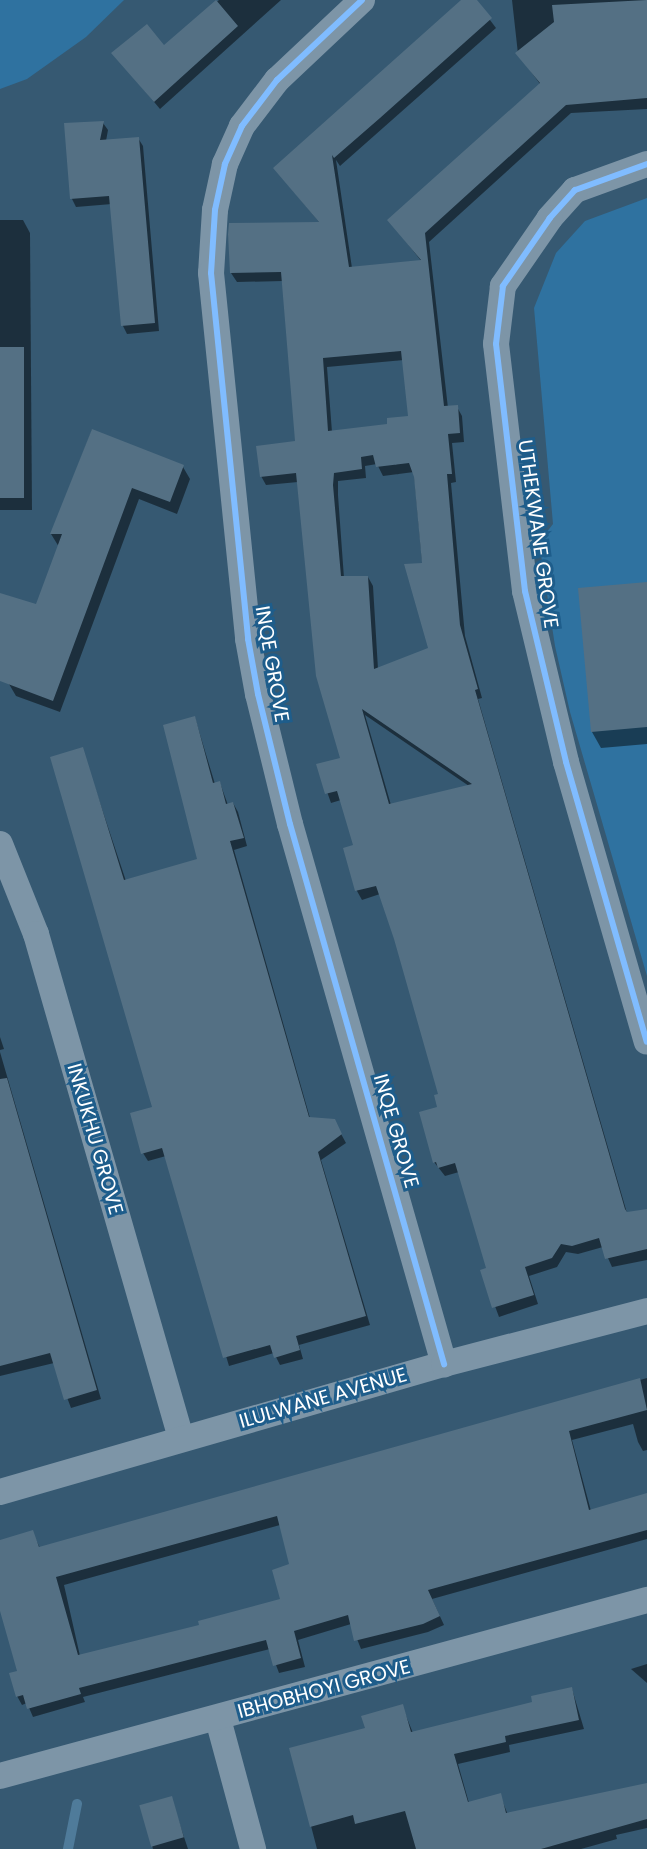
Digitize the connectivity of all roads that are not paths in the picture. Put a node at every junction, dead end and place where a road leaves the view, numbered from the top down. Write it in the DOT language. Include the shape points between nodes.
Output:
graph roads {
  1 [pos="362,0"];
  2 [pos="647,164"];
  3 [pos="0,844"];
  4 [pos="647,1042"];
  5 [pos="647,1311"];
  6 [pos="444,1364"];
  7 [pos="181,1438"];
  8 [pos="0,1492"];
  9 [pos="647,1600"];
  10 [pos="218,1719"];
  11 [pos="0,1776"];
  12 [pos="253,1849"];
  1 -- 6 [label="street, INQE GROVE" via="277,80 242,126 225,164 215,210 212,273 248,639 258,694 290,824"];
  2 -- 4 [label="street, UTHEKWANE GROVE" via="575,190 550,218 503,286 496,344 529,612 566,762"];
  3 -- 7 [label="street, INKUKHU GROVE" via="36,934"];
  5 -- 6 [label="street, ILULWANE AVENUE"];
  6 -- 7 [label="street, ILULWANE AVENUE"];
  7 -- 8 [label="street, ILULWANE AVENUE"];
  9 -- 10 [label="street, IBHOBHOYI GROVE"];
  10 -- 11 [label="street, IBHOBHOYI GROVE"];
  10 -- 12 [label="street"];
}
